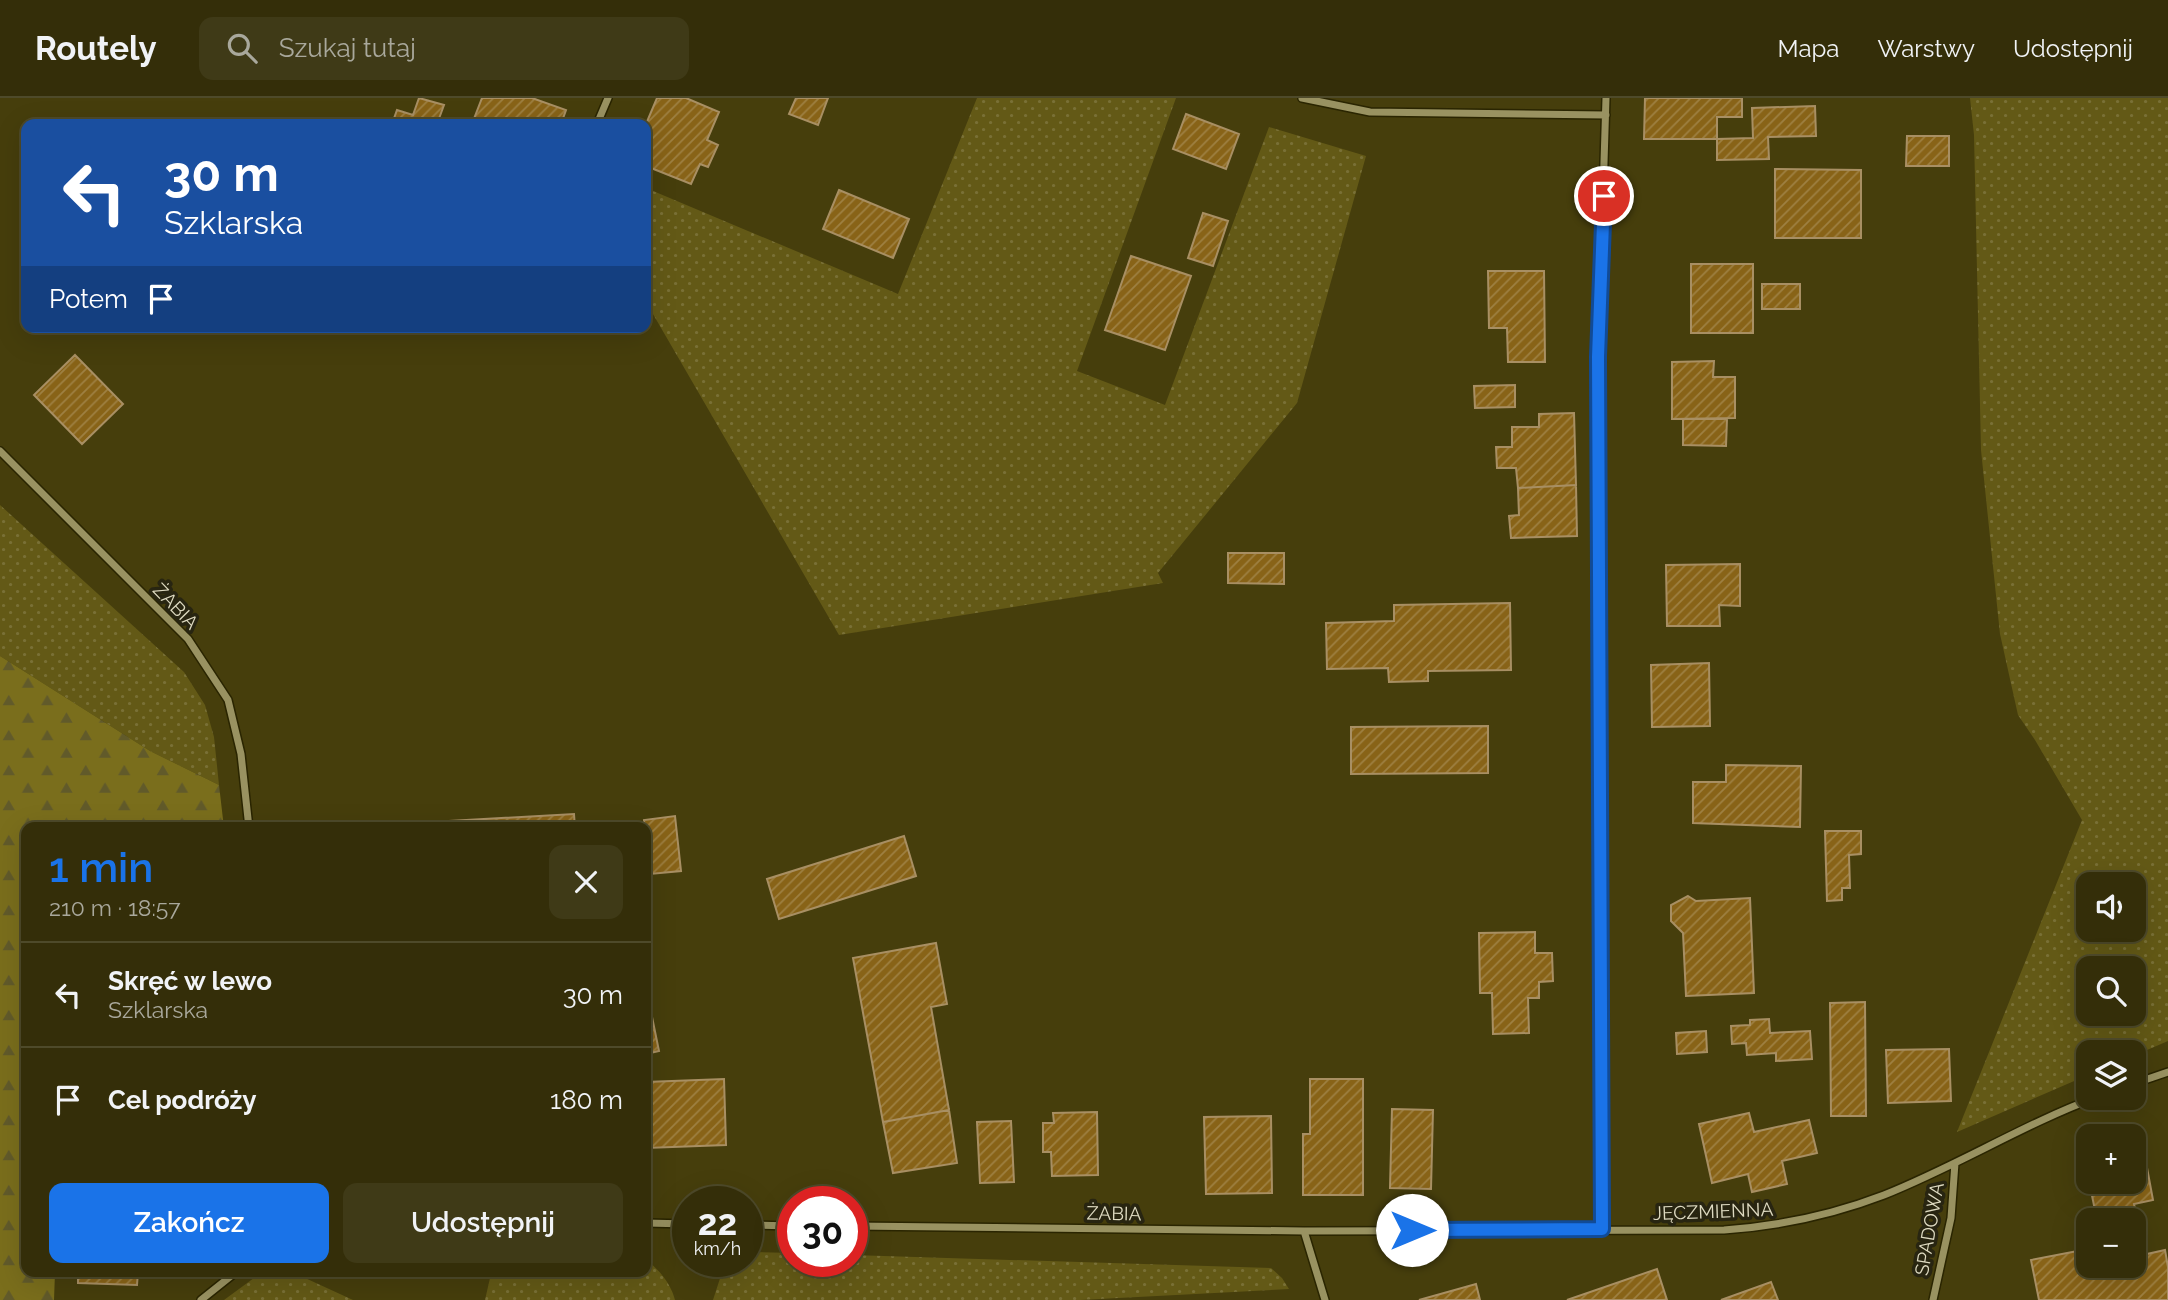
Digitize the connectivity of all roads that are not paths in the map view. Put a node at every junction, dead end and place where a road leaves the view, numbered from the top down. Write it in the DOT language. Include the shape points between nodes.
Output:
graph roads {
  1 [pos="608,98"];
  2 [pos="1302,98"];
  3 [pos="1606,98"];
  4 [pos="1606,115"];
  5 [pos="599,119"];
  6 [pos="0,451"];
  7 [pos="249,822"];
  8 [pos="2168,1072"];
  9 [pos="2146,1080"];
  10 [pos="2076,1105"];
  11 [pos="1955,1163"];
  12 [pos="651,1223"];
  13 [pos="672,1224"];
  14 [pos="868,1226"];
  15 [pos="1602,1229"];
  16 [pos="1304,1231"];
  17 [pos="230,1277"];
  18 [pos="201,1300"];
  19 [pos="1325,1300"];
  20 [pos="1933,1300"];
  1 -- 5 [label="street"];
  2 -- 4 [label="street" via="1370,112"];
  3 -- 4 [label="street"];
  4 -- 15 [label="street" via="1598,357"];
  6 -- 7 [label="street, ŻABIA" via="188,639 228,700"];
  8 -- 9 [label="street"];
  10 -- 11 [label="street, JĘCZMIENNA"];
  11 -- 15 [label="street, JĘCZMIENNA" via="1883,1195 1810,1219 1724,1230"];
  11 -- 20 [label="street, SPADOWA" via="1951,1218"];
  12 -- 13 [label="street"];
  14 -- 16 [label="street, ŻABIA"];
  15 -- 16 [label="street, JĘCZMIENNA"];
  16 -- 19 [label="street"];
  17 -- 18 [label="street"];
}
